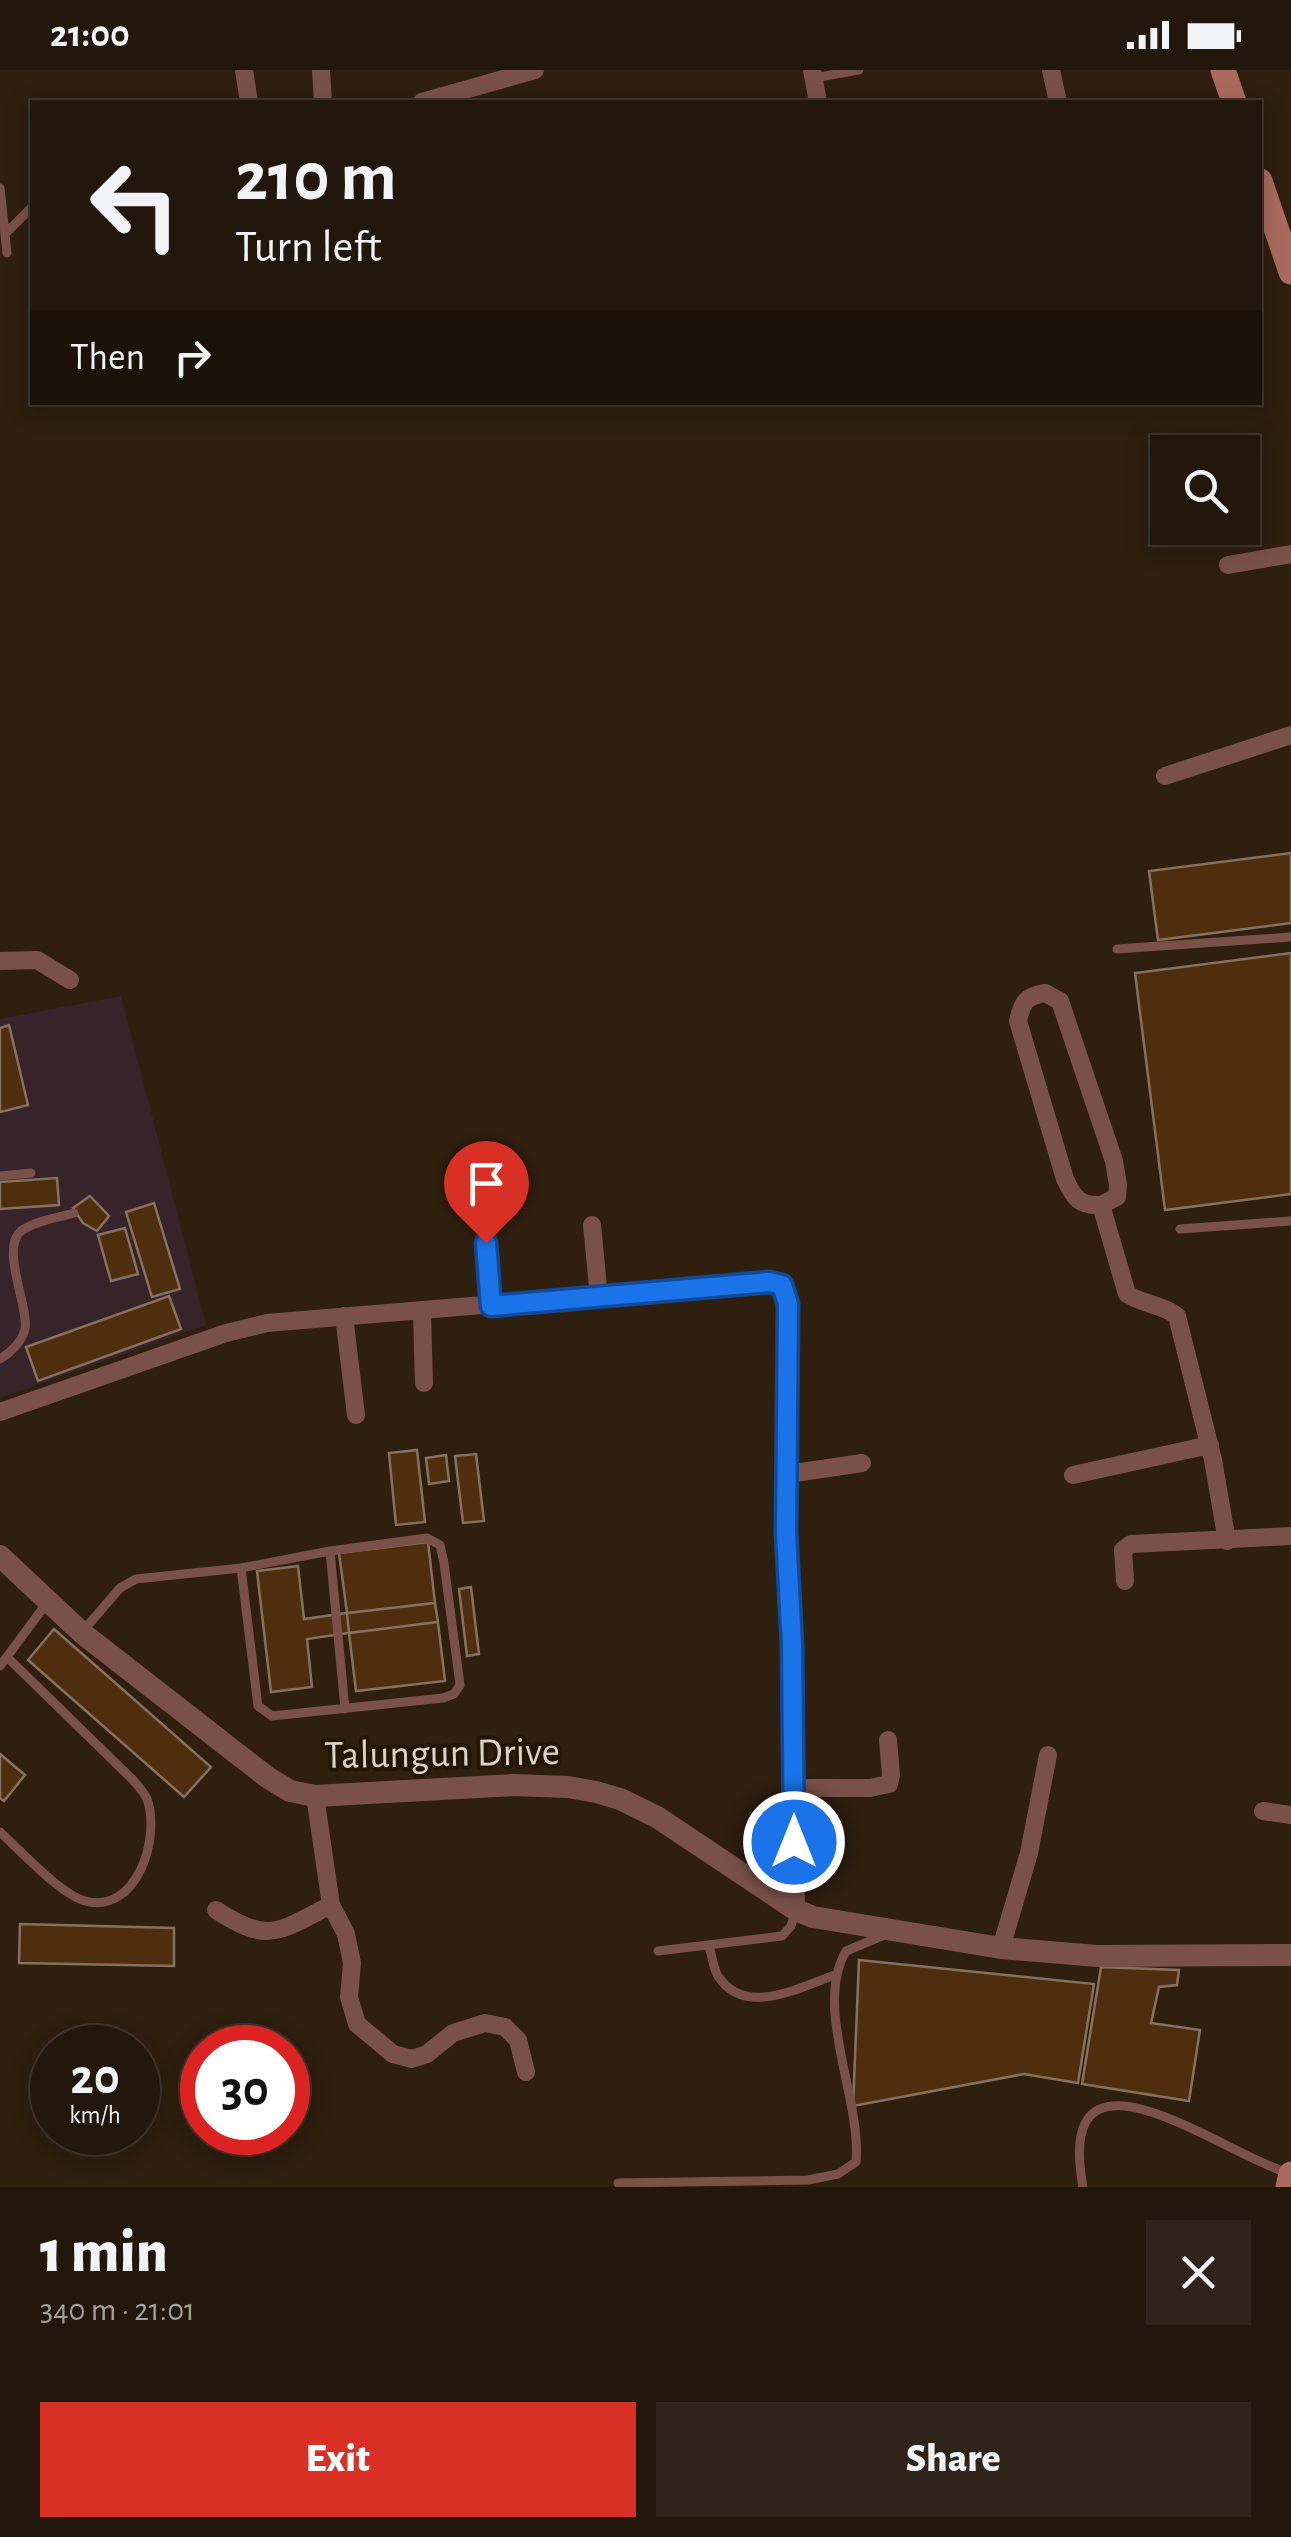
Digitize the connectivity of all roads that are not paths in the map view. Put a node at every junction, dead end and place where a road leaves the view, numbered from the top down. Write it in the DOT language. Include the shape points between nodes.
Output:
graph roads {
  1 [pos="244,70"];
  2 [pos="320,70"];
  3 [pos="536,70"];
  4 [pos="859,70"];
  5 [pos="1051,70"];
  6 [pos="1223,70"];
  7 [pos="813,74"];
  8 [pos="249,100"];
  9 [pos="323,100"];
  10 [pos="429,100"];
  11 [pos="818,100"];
  12 [pos="1058,100"];
  13 [pos="1233,100"];
  14 [pos="0,188"];
  15 [pos="30,209"];
  16 [pos="1265,215"];
  17 [pos="5,234"];
  18 [pos="7,252"];
  19 [pos="1288,256"];
  20 [pos="1291,554"];
  21 [pos="1228,565"];
  22 [pos="1291,735"];
  23 [pos="1165,776"];
  24 [pos="1291,937"];
  25 [pos="1117,948"];
  26 [pos="0,961"];
  27 [pos="70,980"];
  28 [pos="31,1173"];
  29 [pos="0,1176"];
  30 [pos="482,1180"];
  31 [pos="1101,1204"];
  32 [pos="74,1214"];
  33 [pos="1291,1221"];
  34 [pos="592,1225"];
  35 [pos="1180,1230"];
  36 [pos="600,1296"];
  37 [pos="491,1306"];
  38 [pos="422,1313"];
  39 [pos="344,1316"];
  40 [pos="0,1359"];
  41 [pos="424,1383"];
  42 [pos="0,1412"];
  43 [pos="356,1415"];
  44 [pos="1210,1446"];
  45 [pos="862,1463"];
  46 [pos="788,1474"];
  47 [pos="1074,1475"];
  48 [pos="1291,1536"];
  49 [pos="1227,1541"];
  50 [pos="330,1551"];
  51 [pos="0,1556"];
  52 [pos="242,1568"];
  53 [pos="1124,1581"];
  54 [pos="46,1602"];
  55 [pos="82,1633"];
  56 [pos="4,1662"];
  57 [pos="345,1709"];
  58 [pos="888,1740"];
  59 [pos="1048,1755"];
  60 [pos="794,1788"];
  61 [pos="315,1796"];
  62 [pos="1262,1811"];
  63 [pos="1291,1815"];
  64 [pos="0,1832"];
  65 [pos="332,1905"];
  66 [pos="216,1910"];
  67 [pos="796,1910"];
  68 [pos="893,1932"];
  69 [pos="709,1946"];
  70 [pos="1001,1948"];
  71 [pos="658,1951"];
  72 [pos="1291,1955"];
  73 [pos="835,1975"];
  74 [pos="526,2072"];
  75 [pos="1291,2174"];
  76 [pos="618,2183"];
  77 [pos="1083,2187"];
  78 [pos="1288,2187"];
  1 -- 8 [label="street"];
  2 -- 9 [label="street"];
  3 -- 10 [label="street"];
  4 -- 7 [label="lane"];
  5 -- 12 [label="street"];
  6 -- 13 [label="main road"];
  7 -- 11 [label="street"];
  14 -- 17 [label="lane"];
  15 -- 17 [label="lane"];
  16 -- 19 [label="main road"];
  17 -- 18 [label="lane"];
  20 -- 21 [label="street"];
  22 -- 23 [label="street"];
  24 -- 25 [label="lane"];
  26 -- 27 [label="street" via="37,960"];
  28 -- 29 [label="lane"];
  30 -- 37 [label="street"];
  31 -- 31 [label="street" via="1074,1199 1065,1180 1018,1020 1029,996 1045,992 1060,1001 1114,1161 1116,1197"];
  31 -- 44 [label="street" via="1127,1294 1177,1316"];
  32 -- 40 [label="lane" via="15,1237 14,1274 26,1328"];
  33 -- 35 [label="lane"];
  34 -- 36 [label="street"];
  36 -- 37 [label="street"];
  36 -- 46 [label="street" via="782,1285 788,1304"];
  37 -- 38 [label="street"];
  38 -- 39 [label="street"];
  38 -- 41 [label="street"];
  39 -- 42 [label="street" via="226,1334"];
  39 -- 43 [label="street"];
  44 -- 47 [label="street"];
  44 -- 49 [label="street"];
  45 -- 46 [label="street"];
  46 -- 60 [label="street"];
  48 -- 49 [label="street"];
  49 -- 53 [label="street" via="1131,1544 1124,1550"];
  50 -- 52 [label="lane"];
  50 -- 57 [label="lane"];
  50 -- 57 [label="lane" via="427,1538 440,1545 460,1674 460,1685 444,1698"];
  51 -- 54 [label="street, Talungun Drive"];
  52 -- 55 [label="lane" via="136,1578"];
  52 -- 57 [label="lane" via="258,1706 272,1716"];
  54 -- 55 [label="street, Talungun Drive"];
  54 -- 56 [label="lane"];
  55 -- 61 [label="street, Talungun Drive" via="267,1778"];
  56 -- 64 [label="lane" via="133,1780 146,1797 152,1827 138,1877 119,1896 98,1903 66,1890"];
  58 -- 60 [label="street" via="889,1784"];
  59 -- 70 [label="street"];
  60 -- 67 [label="street"];
  61 -- 65 [label="street"];
  61 -- 67 [label="street, Talungun Drive" via="513,1784 596,1792 657,1817"];
  62 -- 63 [label="street"];
  65 -- 66 [label="street" via="272,1933 242,1927"];
  65 -- 74 [label="street" via="352,1963 349,1998 370,2037 412,2059 485,2022 505,2027 518,2040"];
  67 -- 68 [label="street, Talungun Drive"];
  67 -- 69 [label="lane" via="782,1936"];
  68 -- 70 [label="street, Talungun Drive"];
  68 -- 73 [label="lane" via="846,1951"];
  69 -- 71 [label="lane"];
  69 -- 73 [label="lane" via="717,1974 732,1992 746,1996 770,1998"];
  70 -- 72 [label="street, Talungun Drive" via="1097,1956"];
  73 -- 76 [label="lane" via="856,2162 808,2180"];
  75 -- 77 [label="lane" via="1165,2117 1104,2105 1083,2121"];
  75 -- 78 [label="main road"];
}
